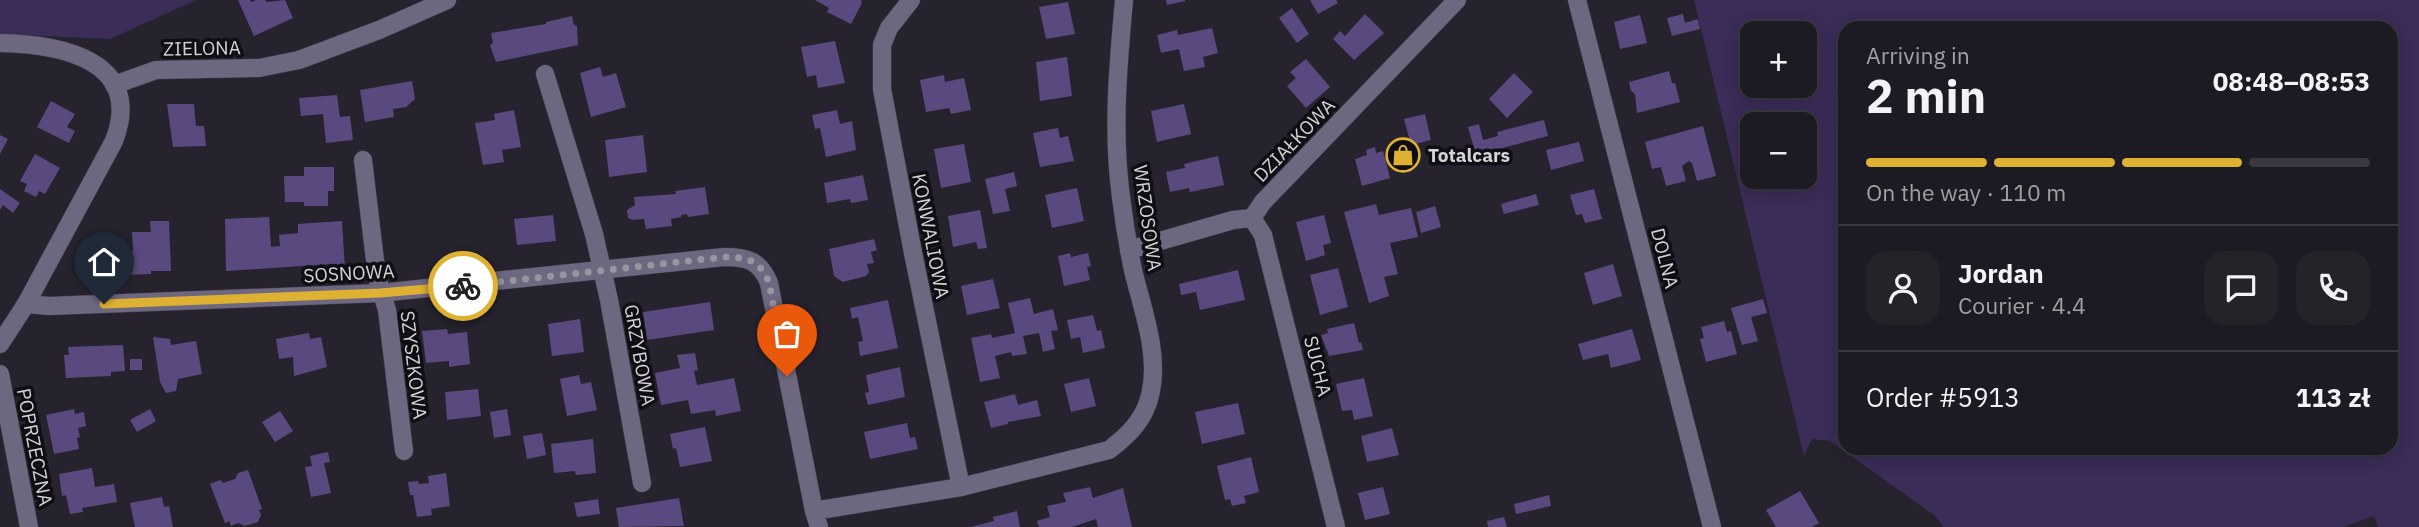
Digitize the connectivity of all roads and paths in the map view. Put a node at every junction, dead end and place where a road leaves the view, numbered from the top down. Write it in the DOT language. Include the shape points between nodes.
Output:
graph roads {
  1 [pos="446,0"];
  2 [pos="911,0"];
  3 [pos="1124,0"];
  4 [pos="1457,0"];
  5 [pos="1577,0"];
  6 [pos="0,43"];
  7 [pos="545,74"];
  8 [pos="114,85"];
  9 [pos="363,160"];
  10 [pos="1252,218"];
  11 [pos="1129,250"];
  12 [pos="602,271"];
  13 [pos="380,293"];
  14 [pos="26,304"];
  15 [pos="0,344"];
  16 [pos="0,374"];
  17 [pos="404,452"];
  18 [pos="642,483"];
  19 [pos="961,487"];
  20 [pos="816,519"];
  21 [pos="29,527"];
  22 [pos="1336,527"];
  23 [pos="1712,527"];
  1 -- 8 [label="street, ZIELONA" via="299,60 259,68 156,70"];
  2 -- 19 [label="street, KONWALIOWA" via="882,45 883,89"];
  3 -- 11 [label="street, WRZOSOWA" via="1115,108"];
  4 -- 10 [label="street, DZIAŁKOWA"];
  5 -- 23 [label="street, DOLNA"];
  6 -- 8 [label="street" via="81,56 95,63"];
  7 -- 12 [label="street, GRZYBOWA"];
  8 -- 14 [label="street" via="121,116 114,141"];
  9 -- 13 [label="street, SZYSZKOWA"];
  10 -- 11 [label="street"];
  10 -- 22 [label="street, SUCHA" via="1263,235"];
  11 -- 19 [label="street, WRZOSOWA" via="1153,368 1143,415 1129,435 1109,450"];
  12 -- 13 [label="street, SOSNOWA"];
  12 -- 18 [label="street, GRZYBOWA"];
  12 -- 20 [label="street, SOSNOWA" via="724,257 744,257 764,270"];
  13 -- 14 [label="street, SOSNOWA"];
  13 -- 17 [label="street, SZYSZKOWA" via="387,310"];
  14 -- 15 [label="street"];
  16 -- 21 [label="street, POPRZECZNA"];
  19 -- 20 [label="street"];
}
